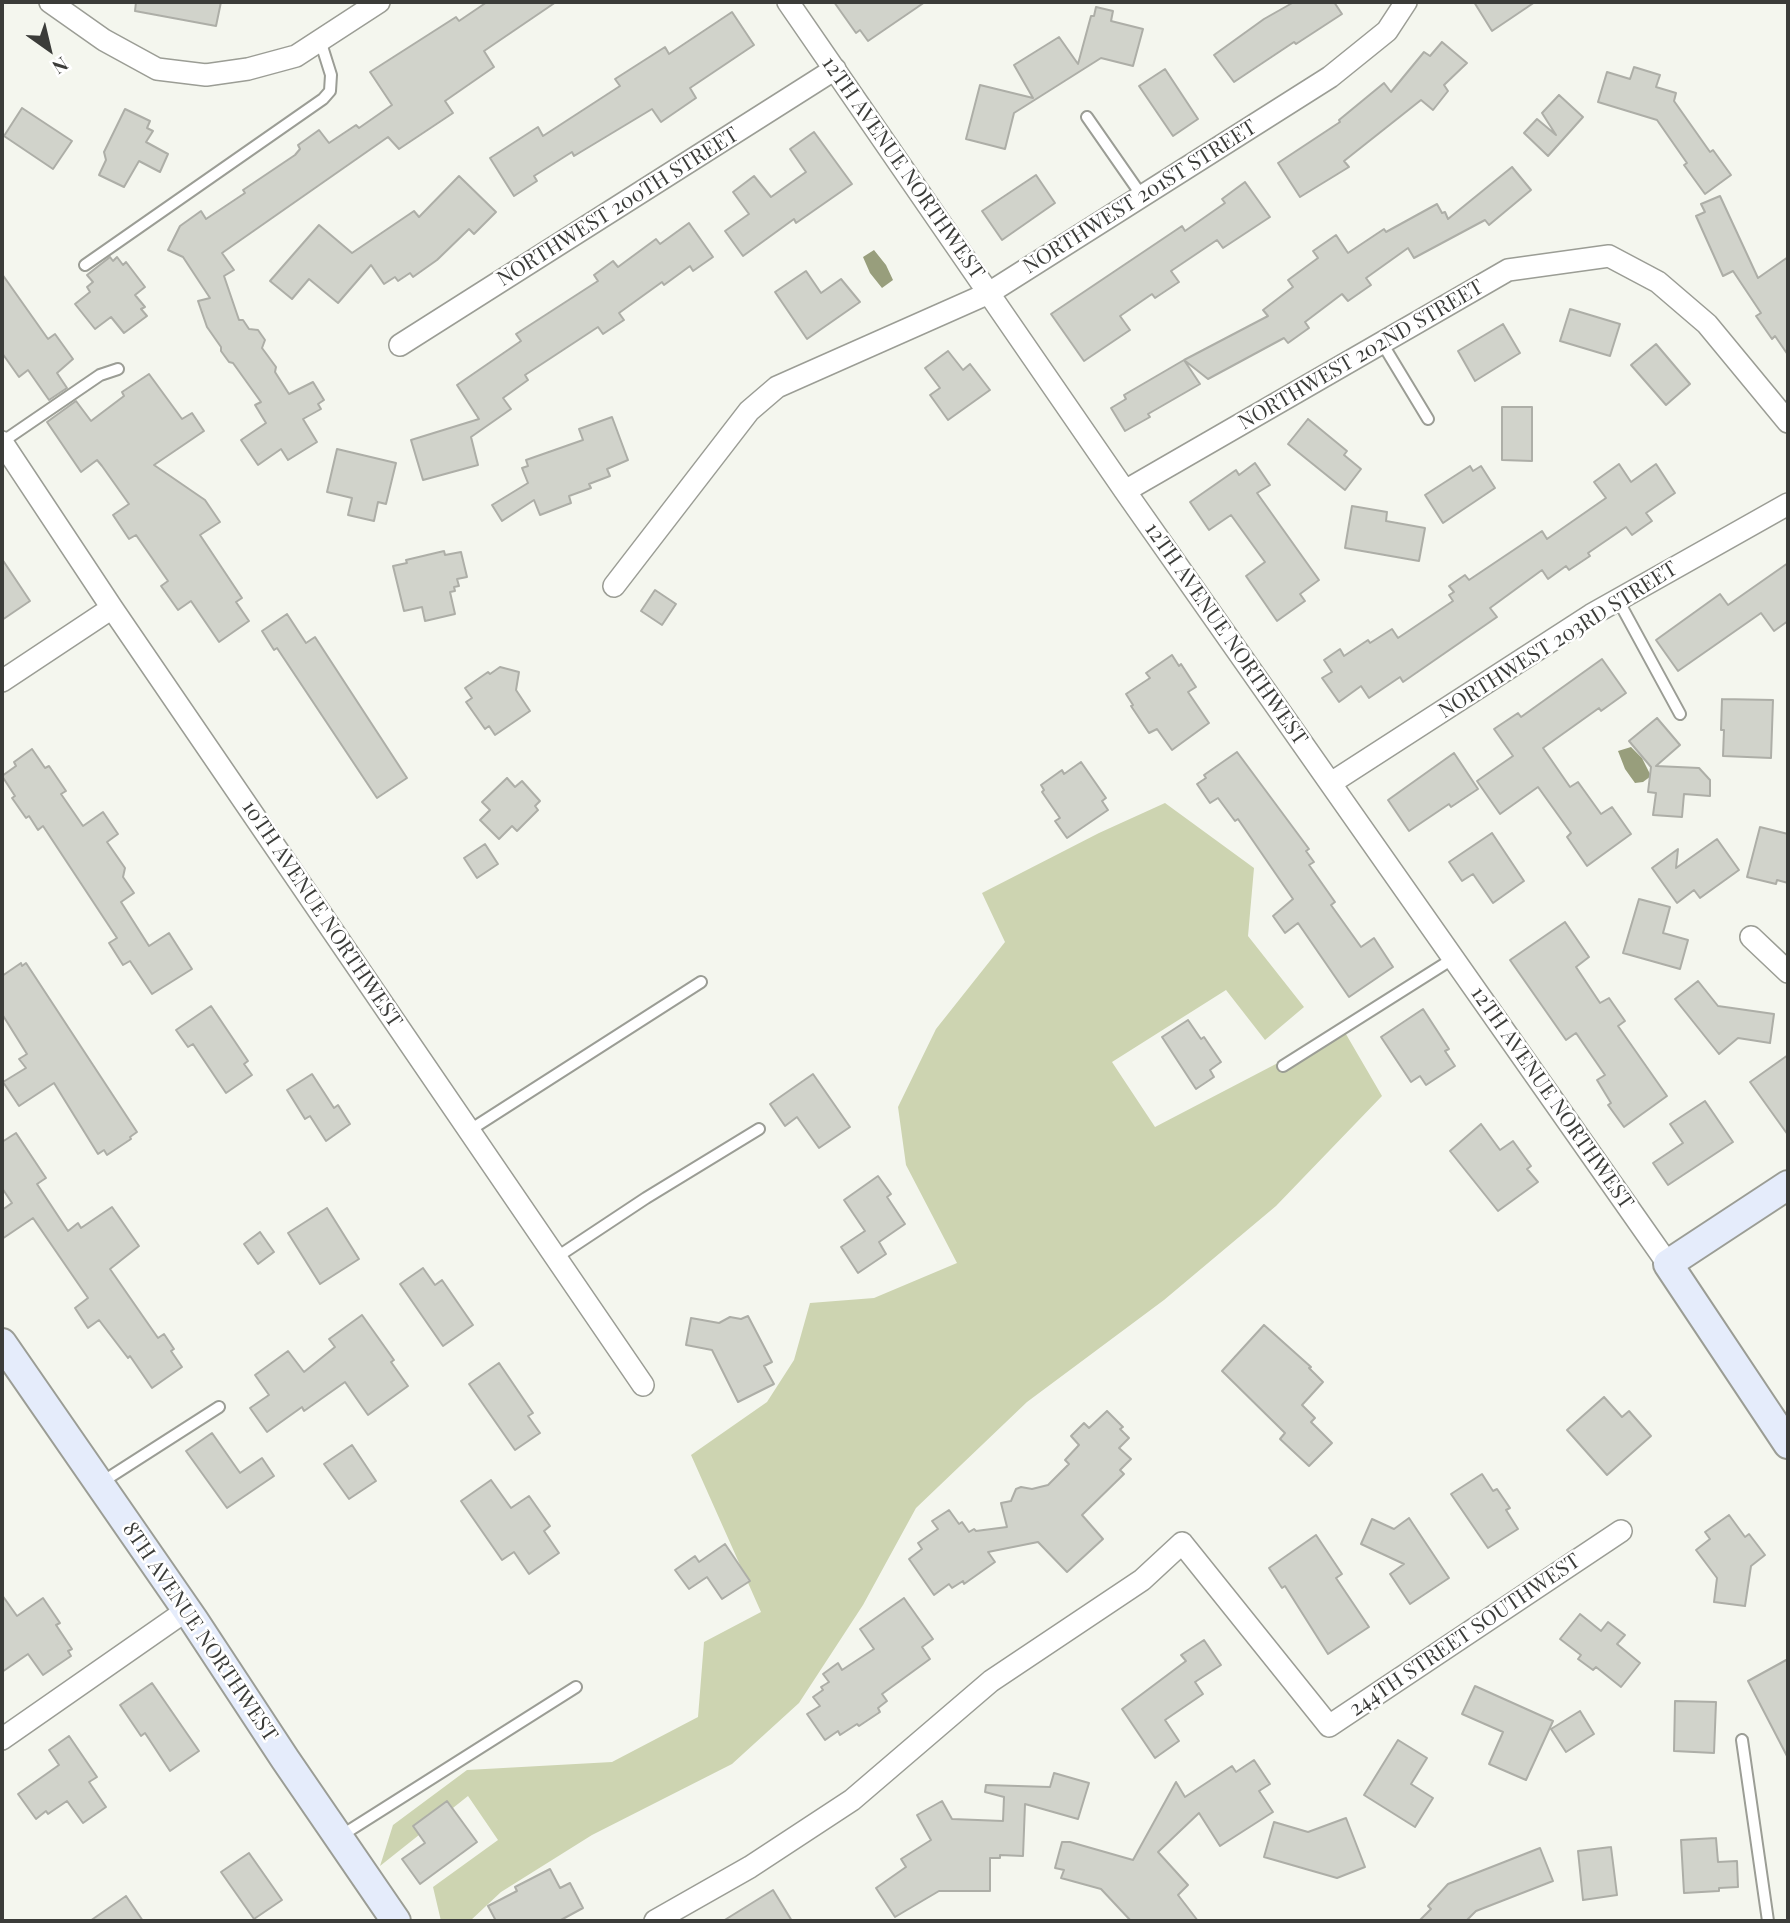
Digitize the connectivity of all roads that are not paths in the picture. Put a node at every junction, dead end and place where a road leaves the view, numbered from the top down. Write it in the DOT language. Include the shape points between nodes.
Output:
graph roads {
  1 [pos="50,2"];
  2 [pos="379,2"];
  3 [pos="788,2"];
  4 [pos="1406,2"];
  5 [pos="320,40"];
  6 [pos="835,69"];
  7 [pos="1087,117"];
  8 [pos="1142,196"];
  9 [pos="85,265"];
  10 [pos="989,293"];
  11 [pos="1382,343"];
  12 [pos="400,345"];
  13 [pos="118,369"];
  14 [pos="1428,419"];
  15 [pos="1788,422"];
  16 [pos="2,442"];
  17 [pos="1125,491"];
  18 [pos="1788,504"];
  19 [pos="614,586"];
  20 [pos="1618,600"];
  21 [pos="113,608"];
  22 [pos="2,681"];
  23 [pos="1680,714"];
  24 [pos="1331,783"];
  25 [pos="1751,937"];
  26 [pos="1454,958"];
  27 [pos="1788,972"];
  28 [pos="701,982"];
  29 [pos="1283,1066"];
  30 [pos="759,1129"];
  31 [pos="470,1130"];
  32 [pos="1788,1185"];
  33 [pos="557,1257"];
  34 [pos="1668,1264"];
  35 [pos="2,1343"];
  36 [pos="643,1384"];
  37 [pos="219,1407"];
  38 [pos="1788,1444"];
  39 [pos="99,1484"];
  40 [pos="1621,1531"];
  41 [pos="187,1610"];
  42 [pos="576,1687"];
  43 [pos="2,1740"];
  44 [pos="1742,1740"];
  45 [pos="339,1837"];
  46 [pos="396,1921"];
  47 [pos="655,1921"];
  48 [pos="1768,1921"];
  1 -- 5 [label="street" via="104,40 157,69 206,75 248,69 296,56"];
  2 -- 5 [label="street"];
  3 -- 6 [label="street, 12TH AVENUE NORTHWEST"];
  4 -- 8 [label="street, NORTHWEST 201ST STREET" via="1387,31 1330,77"];
  5 -- 9 [label="lane" via="331,75 330,91 323,99"];
  6 -- 10 [label="street, 12TH AVENUE NORTHWEST"];
  6 -- 12 [label="street, NORTHWEST 200TH STREET"];
  7 -- 8 [label="lane"];
  8 -- 10 [label="street, NORTHWEST 201ST STREET"];
  10 -- 17 [label="street, 12TH AVENUE NORTHWEST"];
  10 -- 19 [label="street, NORTHWEST 201ST STREET" via="777,387 749,411"];
  11 -- 14 [label="lane"];
  11 -- 15 [label="street, NORTHWEST 202ND STREET" via="1508,271 1609,256 1658,282 1707,324"];
  11 -- 17 [label="street, NORTHWEST 202ND STREET"];
  13 -- 16 [label="lane" via="100,375"];
  16 -- 21 [label="street, 10TH AVENUE NORTHWEST"];
  17 -- 24 [label="street, 12TH AVENUE NORTHWEST"];
  18 -- 20 [label="street, NORTHWEST 203RD STREET"];
  20 -- 23 [label="lane"];
  20 -- 24 [label="street, NORTHWEST 203RD STREET"];
  21 -- 22 [label="street"];
  21 -- 31 [label="street, 10TH AVENUE NORTHWEST"];
  24 -- 26 [label="street, 12TH AVENUE NORTHWEST"];
  25 -- 27 [label="street"];
  26 -- 29 [label="lane"];
  26 -- 34 [label="street, 12TH AVENUE NORTHWEST"];
  28 -- 31 [label="lane"];
  30 -- 33 [label="lane"];
  31 -- 33 [label="street, 10TH AVENUE NORTHWEST"];
  32 -- 34 [label="main road"];
  33 -- 36 [label="street, 10TH AVENUE NORTHWEST"];
  34 -- 38 [label="main road"];
  35 -- 39 [label="main road, 8TH AVENUE NORTHWEST"];
  37 -- 39 [label="lane"];
  39 -- 41 [label="main road, 8TH AVENUE NORTHWEST"];
  40 -- 47 [label="street, 244TH STREET SOUTHWEST" via="1329,1726 1182,1543 1142,1580 990,1681 852,1800 750,1867"];
  41 -- 43 [label="street"];
  41 -- 45 [label="main road, 8TH AVENUE NORTHWEST"];
  42 -- 45 [label="lane"];
  44 -- 48 [label="lane"];
  45 -- 46 [label="main road, 8TH AVENUE NORTHWEST"];
}
